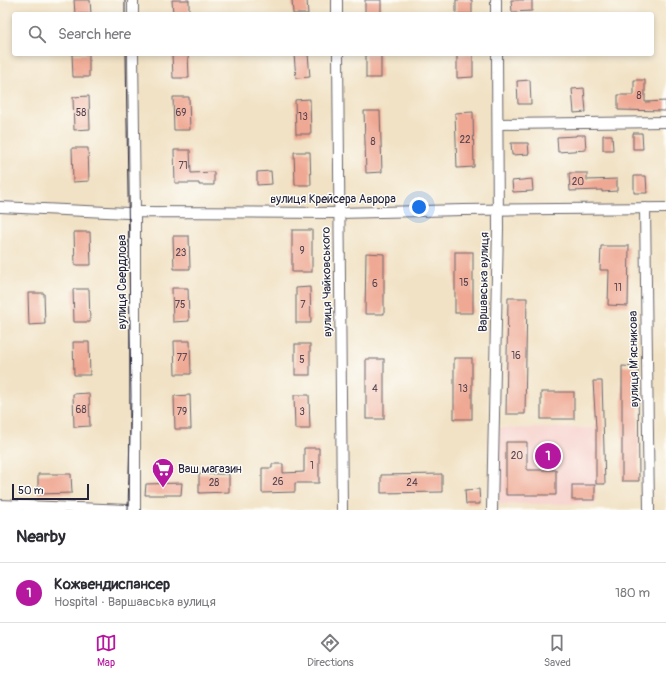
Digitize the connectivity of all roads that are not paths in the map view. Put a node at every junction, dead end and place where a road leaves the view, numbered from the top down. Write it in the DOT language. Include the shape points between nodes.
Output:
graph roads {
  1 [pos="133,0"];
  2 [pos="337,0"];
  3 [pos="496,0"];
  4 [pos="133,12"];
  5 [pos="337,12"];
  6 [pos="496,12"];
  7 [pos="134,56"];
  8 [pos="338,56"];
  9 [pos="497,56"];
  10 [pos="666,122"];
  11 [pos="498,124"];
  12 [pos="0,207"];
  13 [pos="645,208"];
  14 [pos="666,208"];
  15 [pos="498,209"];
  16 [pos="135,212"];
  17 [pos="339,212"];
  18 [pos="0,505"];
  19 [pos="128,510"];
  20 [pos="135,510"];
  21 [pos="342,510"];
  22 [pos="492,510"];
  23 [pos="649,510"];
  1 -- 4 [label="street"];
  2 -- 5 [label="street"];
  3 -- 6 [label="street"];
  7 -- 16 [label="street, вулиця Свердлова"];
  8 -- 17 [label="street, вулиця Чайковського"];
  9 -- 11 [label="street, Варшавська вулиця"];
  10 -- 11 [label="street"];
  11 -- 15 [label="street, Варшавська вулиця"];
  12 -- 16 [label="street, вулиця Крейсера Аврора"];
  13 -- 14 [label="street, вулиця Крейсера Аврора"];
  13 -- 15 [label="street, вулиця Крейсера Аврора"];
  13 -- 23 [label="street, вулиця М'ясникова"];
  15 -- 17 [label="street, вулиця Крейсера Аврора"];
  15 -- 22 [label="street, Варшавська вулиця"];
  16 -- 17 [label="street, вулиця Крейсера Аврора"];
  16 -- 20 [label="street, вулиця Свердлова"];
  17 -- 21 [label="street, вулиця Чайковського"];
  18 -- 19 [label="street"];
}
